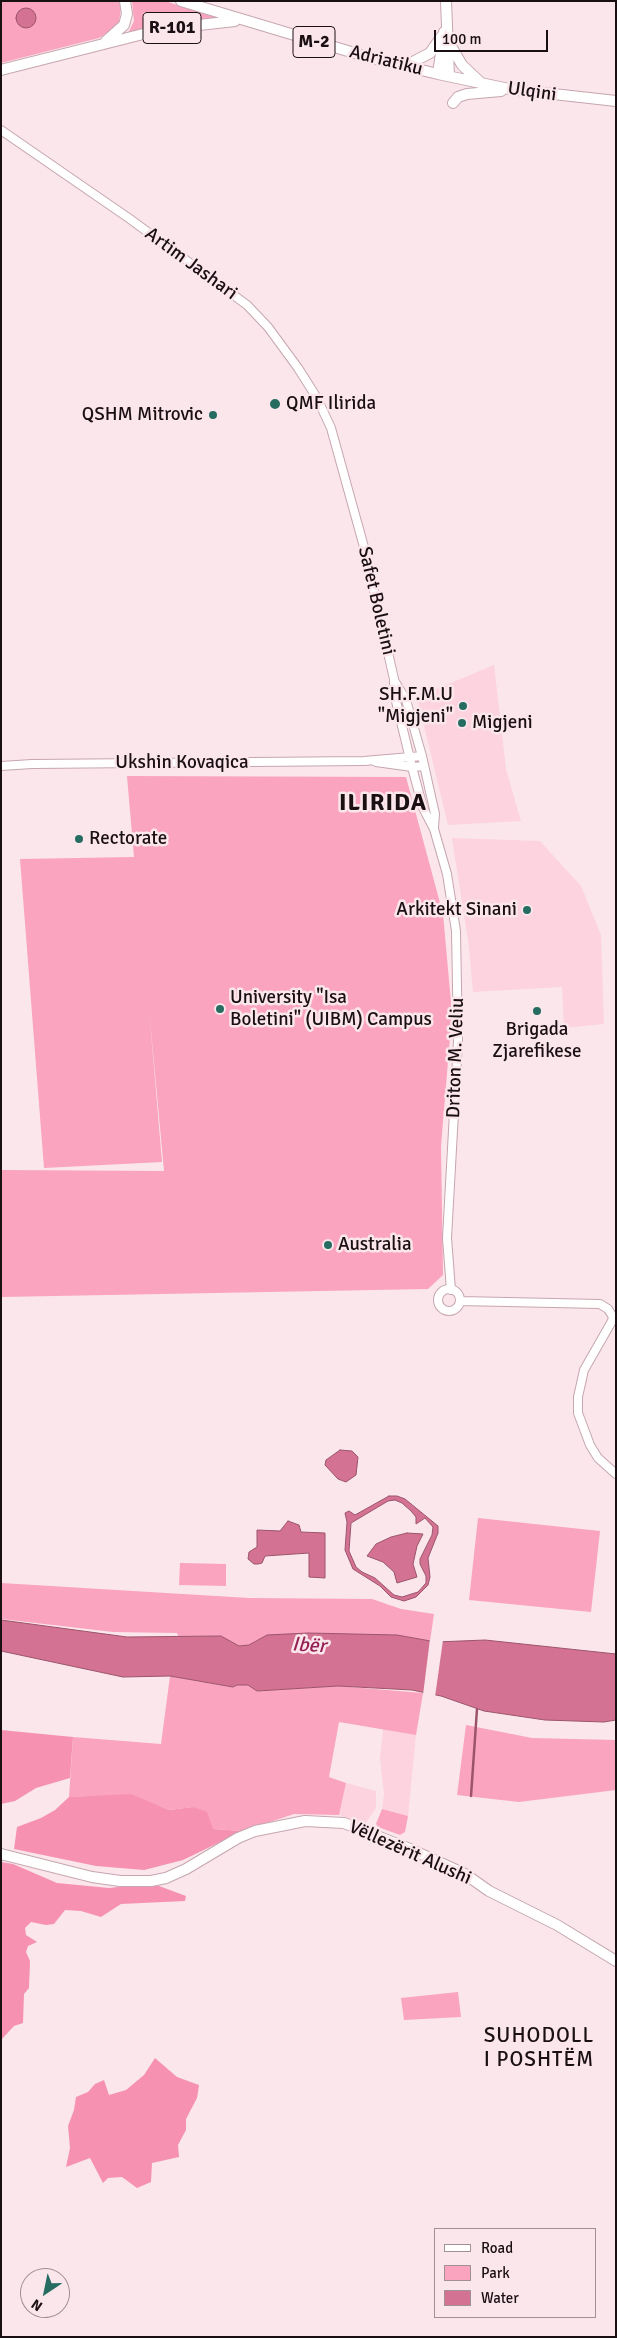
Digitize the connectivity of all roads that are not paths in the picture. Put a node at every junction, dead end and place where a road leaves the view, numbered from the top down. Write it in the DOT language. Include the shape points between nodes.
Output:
graph roads {
  1 [pos="125,1"];
  2 [pos="180,1"];
  3 [pos="446,6"];
  4 [pos="241,20"];
  5 [pos="444,31"];
  6 [pos="449,42"];
  7 [pos="103,43"];
  8 [pos="405,66"];
  9 [pos="1,70"];
  10 [pos="444,75"];
  11 [pos="482,83"];
  12 [pos="510,89"];
  13 [pos="616,101"];
  14 [pos="453,103"];
  15 [pos="1,130"];
  16 [pos="335,441"];
  17 [pos="394,679"];
  18 [pos="422,761"];
  19 [pos="411,762"];
  20 [pos="1,766"];
  21 [pos="434,829"];
  22 [pos="451,1290"];
  23 [pos="460,1301"];
  24 [pos="616,1474"];
  25 [pos="1,1854"];
  26 [pos="616,1961"];
  1 -- 7 [label="main road, R-101" via="127,14 124,25"];
  2 -- 4 [label="main road, Adriatiku / M-2"];
  3 -- 5 [label="main road"];
  3 -- 6 [label="main road"];
  4 -- 7 [label="main road, R-101" via="164,29"];
  4 -- 8 [label="main road, Adriatiku / M-2"];
  5 -- 8 [label="main road" via="430,53"];
  5 -- 10 [label="main road"];
  6 -- 10 [label="main road"];
  6 -- 11 [label="main road" via="462,65"];
  7 -- 9 [label="main road, R-101"];
  8 -- 10 [label="main road, Adriatiku / M-2"];
  10 -- 11 [label="main road, Ulqini / M-2"];
  11 -- 12 [label="main road, Ulqini / M-2"];
  12 -- 13 [label="main road, Ulqini / M-2"];
  12 -- 14 [label="main road" via="467,94"];
  15 -- 16 [label="street, Artim Jashari" via="247,305 298,368 317,398"];
  16 -- 17 [label="street, Safet Boletini" via="364,547"];
  17 -- 18 [label="street" via="401,690"];
  17 -- 19 [label="street, Safet Boletini" via="394,693"];
  18 -- 19 [label="street, Ukshin Kovaqica"];
  18 -- 21 [label="street, Driton M. Veliu" via="435,814"];
  19 -- 20 [label="street, Ukshin Kovaqica"];
  19 -- 21 [label="street, Driton M. Veliu" via="423,808"];
  21 -- 22 [label="street, Driton M. Veliu" via="447,874 456,932 458,1041 448,1238"];
  22 -- 23 [label="street" via="456,1292"];
  22 -- 23 [label="street" via="439,1296 442,1308 455,1310"];
  23 -- 24 [label="street" via="600,1304 608,1309 612,1319 584,1370 578,1413 598,1458"];
  25 -- 26 [label="main road, Vëllezërit Alushi" via="92,1878 151,1881 166,1878 255,1831 305,1821 344,1823 465,1874 489,1891 557,1925"];
}
